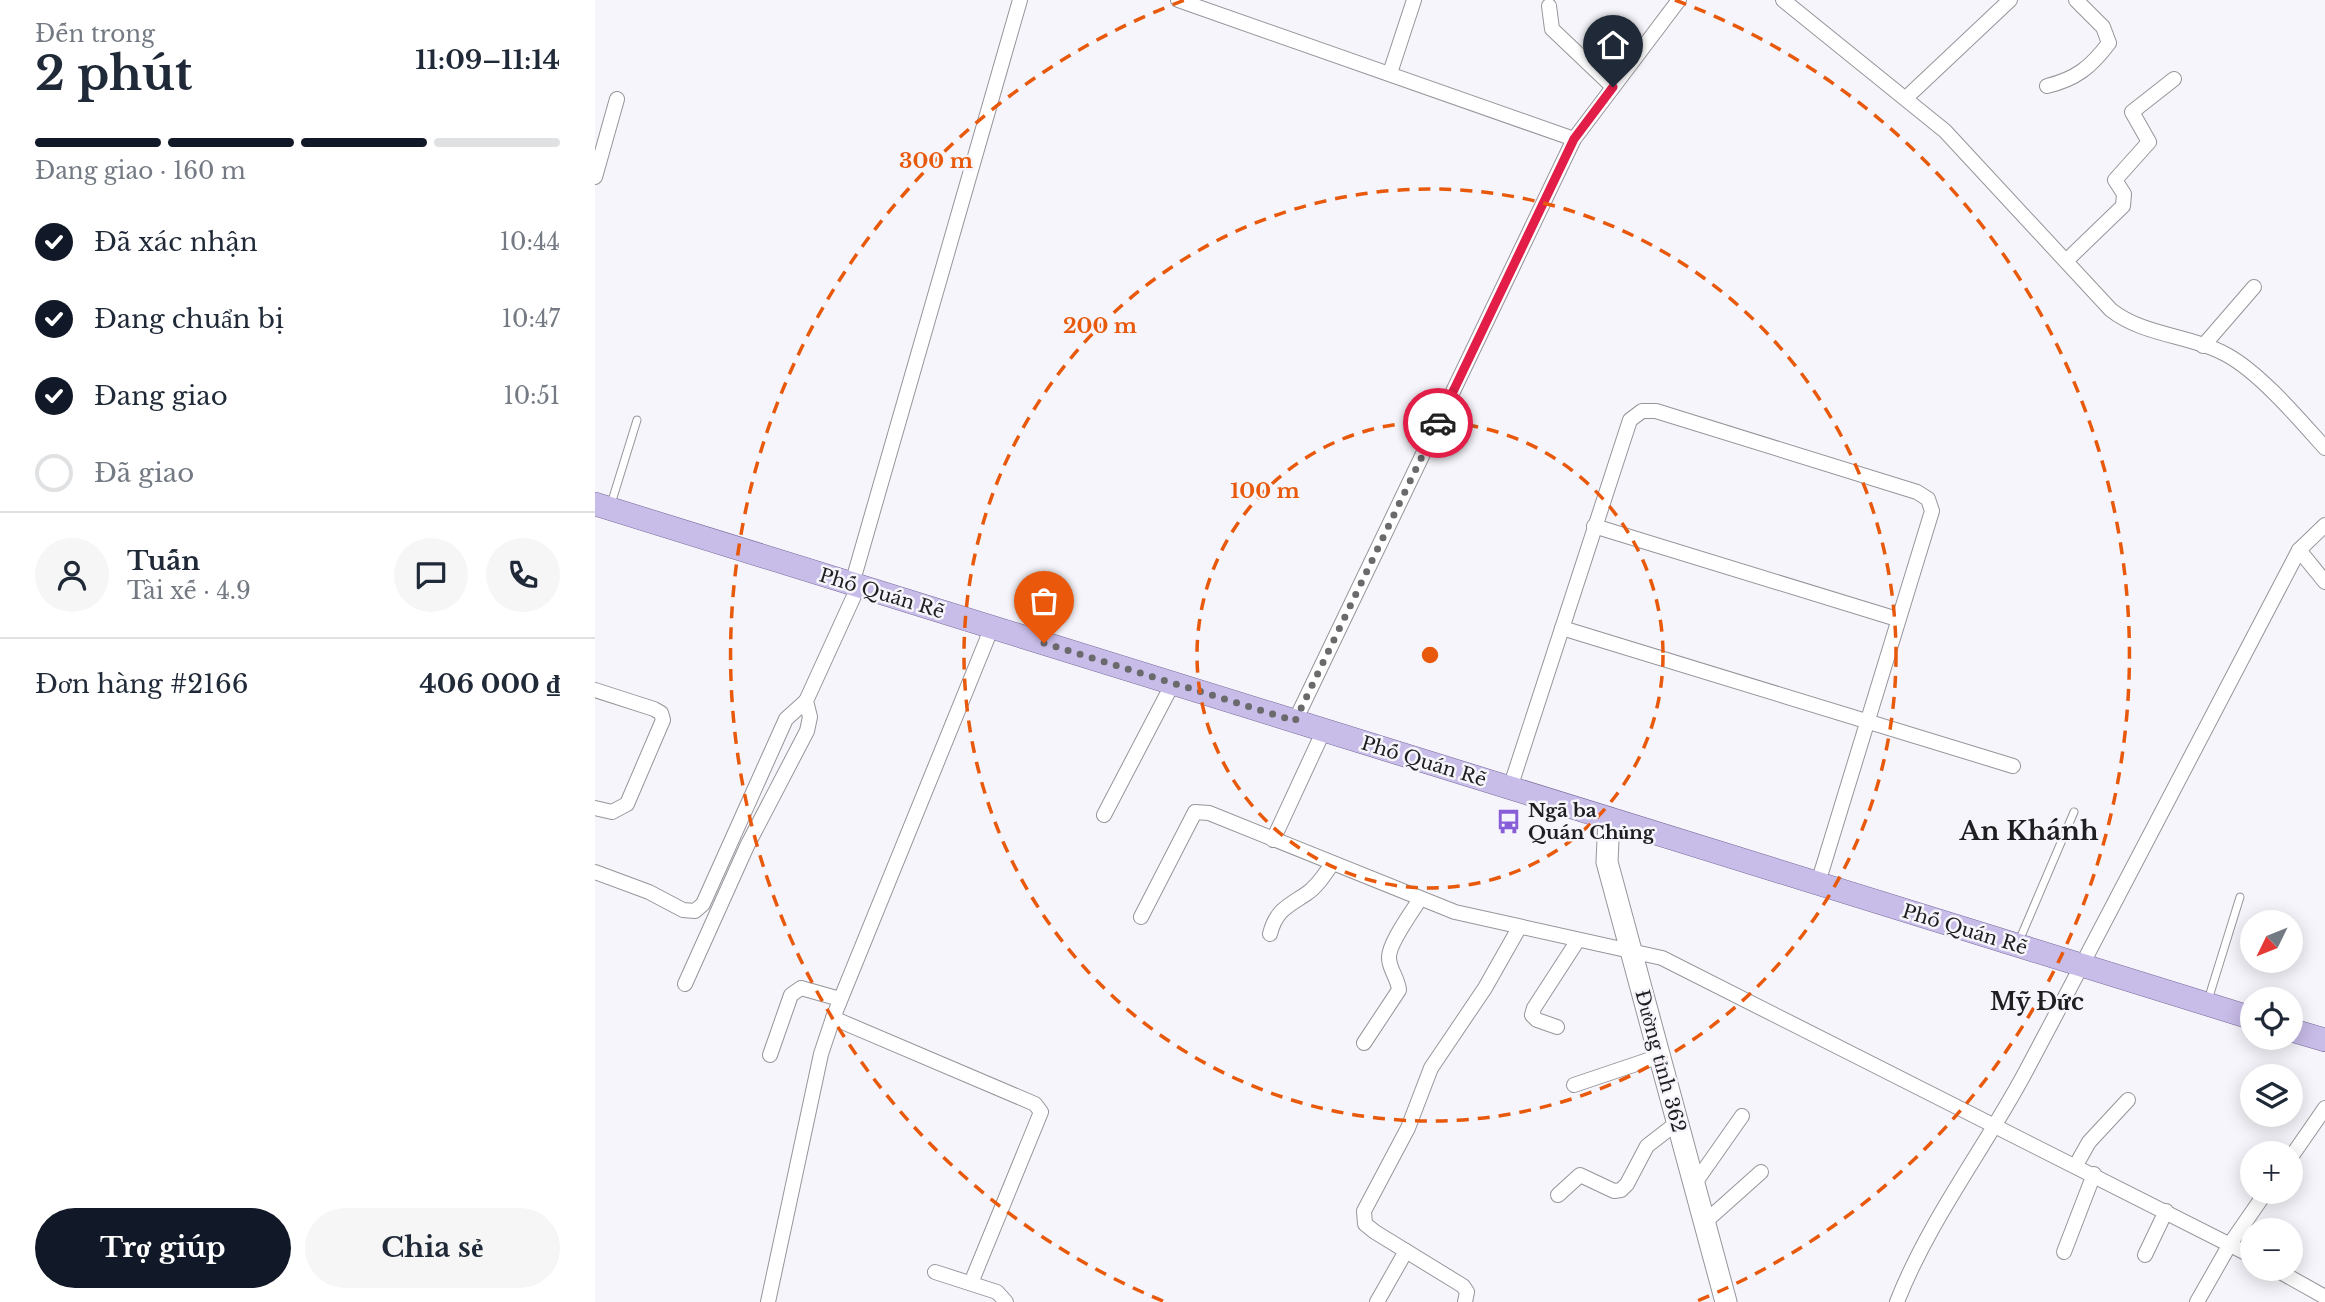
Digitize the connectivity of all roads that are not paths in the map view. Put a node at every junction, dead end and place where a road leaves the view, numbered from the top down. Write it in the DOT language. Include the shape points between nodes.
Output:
graph roads {
  1 [pos="1020,0"];
  2 [pos="1178,0"];
  3 [pos="1414,0"];
  4 [pos="1679,0"];
  5 [pos="1783,0"];
  6 [pos="2010,0"];
  7 [pos="2076,0"];
  8 [pos="1206,5"];
  9 [pos="1549,6"];
  10 [pos="1390,73"];
  11 [pos="2174,79"];
  12 [pos="2047,86"];
  13 [pos="1613,87"];
  14 [pos="1907,97"];
  15 [pos="617,99"];
  16 [pos="1574,139"];
  17 [pos="595,177"];
  18 [pos="2066,261"];
  19 [pos="2254,287"];
  20 [pos="2203,346"];
  21 [pos="637,420"];
  22 [pos="2325,448"];
  23 [pos="602,506"];
  24 [pos="2325,525"];
  25 [pos="1594,527"];
  26 [pos="2299,550"];
  27 [pos="2325,582"];
  28 [pos="855,584"];
  29 [pos="1897,620"];
  30 [pos="992,627"];
  31 [pos="1562,628"];
  32 [pos="1173,683"];
  33 [pos="595,690"];
  34 [pos="806,701"];
  35 [pos="1295,721"];
  36 [pos="1866,722"];
  37 [pos="1324,730"];
  38 [pos="2013,766"];
  39 [pos="1510,788"];
  40 [pos="595,808"];
  41 [pos="2074,812"];
  42 [pos="1104,815"];
  43 [pos="1609,818"];
  44 [pos="1273,841"];
  45 [pos="1332,864"];
  46 [pos="595,872"];
  47 [pos="1818,883"];
  48 [pos="2240,897"];
  49 [pos="1420,899"];
  50 [pos="1141,917"];
  51 [pos="1519,928"];
  52 [pos="1270,933"];
  53 [pos="1578,940"];
  54 [pos="2018,945"];
  55 [pos="1631,951"];
  56 [pos="2082,966"];
  57 [pos="685,984"];
  58 [pos="841,999"];
  59 [pos="2207,1004"];
  60 [pos="2240,1014"];
  61 [pos="832,1018"];
  62 [pos="1557,1027"];
  63 [pos="2303,1034"];
  64 [pos="2325,1040"];
  65 [pos="1364,1043"];
  66 [pos="770,1055"];
  67 [pos="1660,1056"];
  68 [pos="1574,1085"];
  69 [pos="2128,1100"];
  70 [pos="2323,1114"];
  71 [pos="1742,1116"];
  72 [pos="1678,1122"];
  73 [pos="1997,1125"];
  74 [pos="2303,1141"];
  75 [pos="2076,1165"];
  76 [pos="1761,1172"];
  77 [pos="2094,1174"];
  78 [pos="1695,1183"];
  79 [pos="1558,1195"];
  80 [pos="2258,1204"];
  81 [pos="2166,1211"];
  82 [pos="1705,1222"];
  83 [pos="2230,1244"];
  84 [pos="2240,1249"];
  85 [pos="1406,1251"];
  86 [pos="2064,1252"];
  87 [pos="2145,1255"];
  88 [pos="935,1272"];
  89 [pos="2296,1281"];
  90 [pos="971,1283"];
  91 [pos="2325,1297"];
  92 [pos="768,1302"];
  93 [pos="1006,1302"];
  94 [pos="1377,1302"];
  95 [pos="1465,1302"];
  96 [pos="1726,1302"];
  97 [pos="1897,1302"];
  98 [pos="2197,1302"];
  1 -- 28 [label="street"];
  2 -- 8 [label="street"];
  3 -- 10 [label="street"];
  4 -- 13 [label="street"];
  5 -- 14 [label="street"];
  6 -- 14 [label="street"];
  7 -- 12 [label="street" via="2103,27 2109,43 2095,63 2071,80"];
  8 -- 10 [label="street"];
  9 -- 13 [label="street" via="1552,29"];
  10 -- 16 [label="street"];
  11 -- 18 [label="street" via="2132,112 2149,142 2115,180 2124,194 2123,206"];
  13 -- 16 [label="street"];
  14 -- 18 [label="street" via="1945,131"];
  15 -- 17 [label="street"];
  16 -- 35 [label="street"];
  18 -- 20 [label="street" via="2121,317"];
  19 -- 20 [label="street"];
  20 -- 22 [label="street" via="2237,361"];
  21 -- 23 [label="lane"];
  23 -- 28 [label="main road, Phố Quán Rẽ"];
  24 -- 26 [label="street"];
  25 -- 29 [label="street"];
  25 -- 29 [label="street" via="1630,420 1642,411 1656,411 1928,499 1932,511"];
  25 -- 31 [label="street"];
  26 -- 27 [label="street"];
  26 -- 56 [label="street"];
  28 -- 30 [label="main road, Phố Quán Rẽ"];
  28 -- 34 [label="street"];
  29 -- 36 [label="street"];
  30 -- 32 [label="main road, Phố Quán Rẽ"];
  30 -- 58 [label="street"];
  31 -- 36 [label="street"];
  31 -- 39 [label="street"];
  32 -- 35 [label="main road, Phố Quán Rẽ"];
  32 -- 42 [label="street"];
  33 -- 40 [label="street" via="654,709 663,720 627,804 612,812"];
  34 -- 46 [label="street" via="786,719 703,904 695,911"];
  34 -- 57 [label="street" via="807,731 747,846"];
  35 -- 37 [label="main road, Phố Quán Rẽ"];
  36 -- 38 [label="street"];
  36 -- 47 [label="street"];
  37 -- 39 [label="main road, Phố Quán Rẽ"];
  37 -- 44 [label="street"];
  39 -- 43 [label="main road, Phố Quán Rẽ"];
  41 -- 54 [label="lane"];
  43 -- 47 [label="main road, Phố Quán Rẽ"];
  43 -- 55 [label="main road, Đường tỉnh 362" via="1607,862"];
  44 -- 45 [label="street"];
  44 -- 50 [label="street" via="1209,813 1195,812"];
  45 -- 49 [label="street"];
  45 -- 52 [label="street" via="1308,893 1281,909"];
  47 -- 54 [label="main road, Phố Quán Rẽ"];
  48 -- 59 [label="lane"];
  49 -- 51 [label="street"];
  49 -- 65 [label="street" via="1389,950 1388,961 1399,990"];
  51 -- 53 [label="street"];
  51 -- 85 [label="street" via="1485,989 1431,1068 1408,1128 1364,1211 1365,1224"];
  53 -- 55 [label="street"];
  53 -- 62 [label="street" via="1532,1015"];
  54 -- 56 [label="main road, Phố Quán Rẽ"];
  55 -- 67 [label="main road, Đường tỉnh 362"];
  55 -- 73 [label="street" via="1662,958"];
  56 -- 59 [label="main road, Phố Quán Rẽ"];
  56 -- 73 [label="street"];
  58 -- 61 [label="street"];
  58 -- 66 [label="street" via="796,990"];
  59 -- 60 [label="main road, Phố Quán Rẽ"];
  61 -- 90 [label="street" via="1035,1104 1041,1112"];
  61 -- 92 [label="street"];
  63 -- 64 [label="main road"];
  67 -- 68 [label="street"];
  67 -- 72 [label="main road, Đường tỉnh 362"];
  69 -- 75 [label="street" via="2089,1142"];
  70 -- 74 [label="street"];
  71 -- 78 [label="street"];
  72 -- 78 [label="main road, Đường tỉnh 362"];
  72 -- 79 [label="street" via="1647,1146 1621,1190 1580,1175"];
  73 -- 75 [label="street"];
  73 -- 97 [label="street" via="1933,1230"];
  75 -- 77 [label="street"];
  76 -- 82 [label="street"];
  77 -- 81 [label="street"];
  77 -- 86 [label="street"];
  78 -- 82 [label="main road, Đường tỉnh 362"];
  80 -- 83 [label="street"];
  81 -- 83 [label="street"];
  81 -- 87 [label="street"];
  82 -- 96 [label="main road, Đường tỉnh 362"];
  83 -- 84 [label="street"];
  83 -- 98 [label="street"];
  85 -- 94 [label="street"];
  85 -- 95 [label="street" via="1463,1286"];
  88 -- 90 [label="street"];
  89 -- 91 [label="street"];
  90 -- 93 [label="street" via="997,1292"];
}
